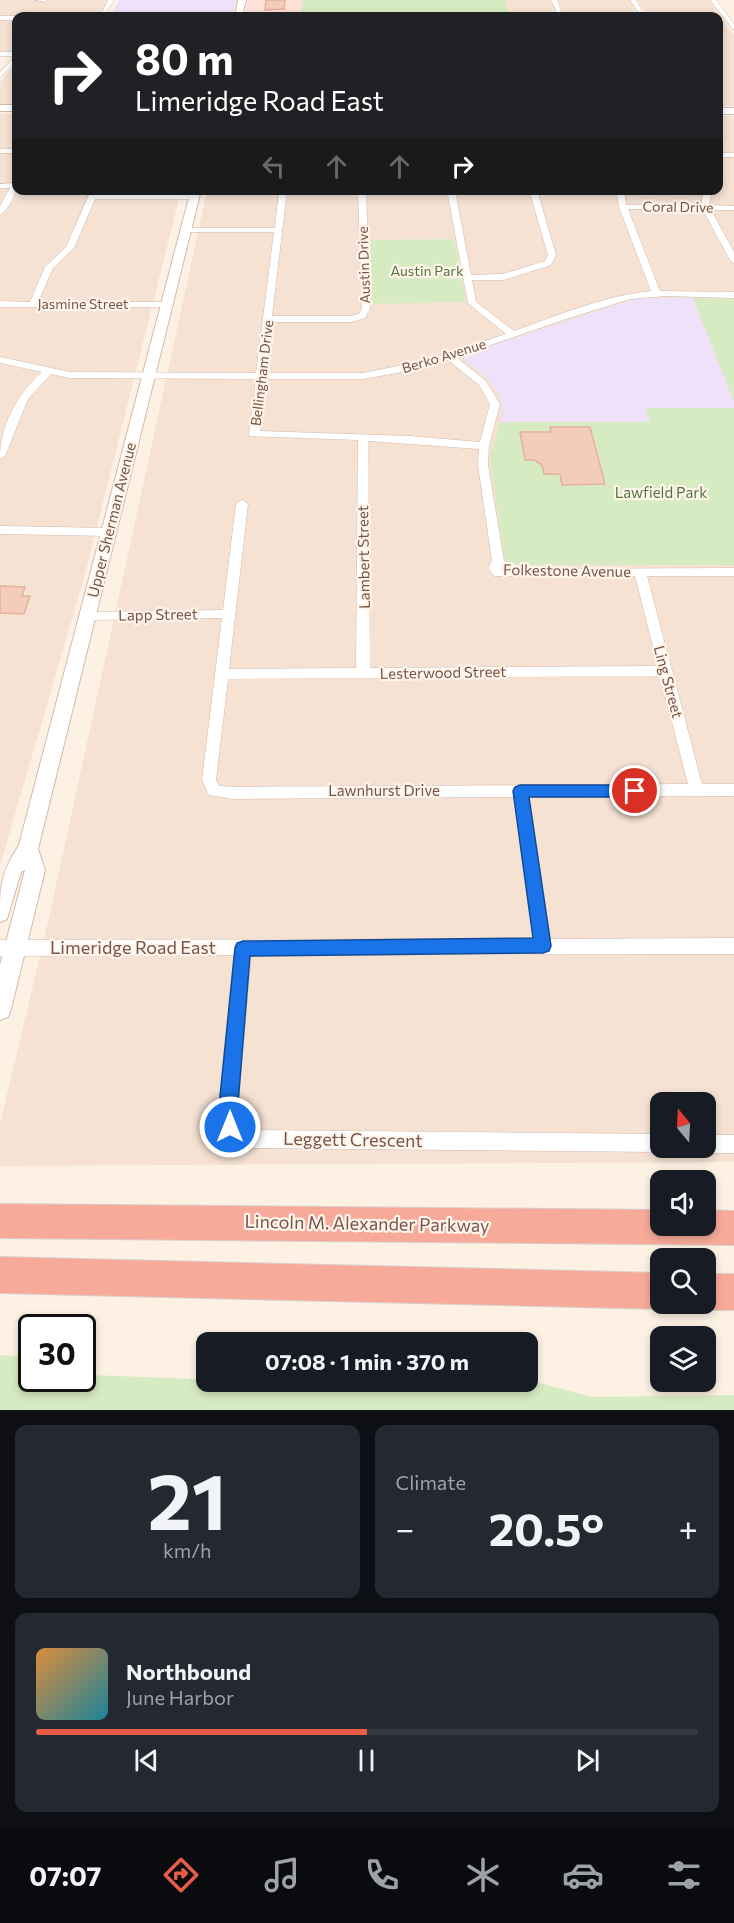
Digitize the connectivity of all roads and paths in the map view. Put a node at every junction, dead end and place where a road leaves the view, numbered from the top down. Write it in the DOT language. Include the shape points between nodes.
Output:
graph roads {
  1 [pos="38,0"];
  2 [pos="45,0"];
  3 [pos="713,0"];
  4 [pos="722,12"];
  5 [pos="723,13"];
  6 [pos="726,17"];
  7 [pos="734,18"];
  8 [pos="734,28"];
  9 [pos="12,61"];
  10 [pos="0,76"];
  11 [pos="12,193"];
  12 [pos="94,195"];
  13 [pos="195,195"];
  14 [pos="283,195"];
  15 [pos="362,195"];
  16 [pos="452,195"];
  17 [pos="534,195"];
  18 [pos="621,195"];
  19 [pos="707,195"];
  20 [pos="623,207"];
  21 [pos="705,207"];
  22 [pos="734,208"];
  23 [pos="0,213"];
  24 [pos="185,230"];
  25 [pos="279,230"];
  26 [pos="730,247"];
  27 [pos="734,260"];
  28 [pos="467,278"];
  29 [pos="657,295"];
  30 [pos="734,295"];
  31 [pos="0,304"];
  32 [pos="33,304"];
  33 [pos="166,304"];
  34 [pos="268,319"];
  35 [pos="512,334"];
  36 [pos="448,355"];
  37 [pos="0,360"];
  38 [pos="48,371"];
  39 [pos="147,375"];
  40 [pos="262,376"];
  41 [pos="363,438"];
  42 [pos="484,446"];
  43 [pos="0,453"];
  44 [pos="242,504"];
  45 [pos="0,530"];
  46 [pos="110,532"];
  47 [pos="640,572"];
  48 [pos="734,572"];
  49 [pos="228,614"];
  50 [pos="87,616"];
  51 [pos="665,671"];
  52 [pos="221,674"];
  53 [pos="363,674"];
  54 [pos="734,790"];
  55 [pos="520,791"];
  56 [pos="697,791"];
  57 [pos="28,849"];
  58 [pos="0,912"];
  59 [pos="543,946"];
  60 [pos="734,946"];
  61 [pos="8,948"];
  62 [pos="243,948"];
  63 [pos="0,1009"];
  64 [pos="650,1143"];
  65 [pos="716,1144"];
  66 [pos="734,1144"];
  67 [pos="0,1221"];
  68 [pos="734,1228"];
  69 [pos="0,1275"];
  70 [pos="650,1291"];
  71 [pos="716,1292"];
  72 [pos="734,1292"];
  1 -- 2 [label="street"];
  3 -- 4 [label="street"];
  5 -- 6 [label="street"];
  6 -- 7 [label="street"];
  6 -- 8 [label="street"];
  9 -- 10 [label="street"];
  11 -- 23 [label="street"];
  12 -- 32 [label="street" via="70,248 49,267"];
  13 -- 24 [label="main road, Upper Sherman Avenue"];
  14 -- 25 [label="street, Bellingham Drive"];
  15 -- 34 [label="street, Austin Drive" via="366,309 362,316 352,320"];
  16 -- 28 [label="street"];
  17 -- 28 [label="street" via="552,255 548,263 504,277"];
  18 -- 20 [label="street"];
  19 -- 21 [label="street"];
  20 -- 21 [label="street, Coral Drive"];
  20 -- 29 [label="street"];
  21 -- 22 [label="street, Coral Drive"];
  21 -- 26 [label="street"];
  24 -- 25 [label="street"];
  24 -- 33 [label="main road, Upper Sherman Avenue"];
  25 -- 34 [label="street, Bellingham Drive"];
  26 -- 27 [label="street"];
  28 -- 35 [label="street" via="472,303"];
  29 -- 30 [label="street, Berko Avenue"];
  29 -- 35 [label="street, Berko Avenue" via="629,297"];
  31 -- 32 [label="street, Jasmine Street"];
  32 -- 33 [label="street, Jasmine Street"];
  33 -- 39 [label="main road, Upper Sherman Avenue"];
  34 -- 40 [label="street, Bellingham Drive"];
  35 -- 36 [label="street, Berko Avenue"];
  36 -- 40 [label="street, Berko Avenue" via="363,376"];
  36 -- 42 [label="street, Folkestone Avenue" via="483,384 495,404"];
  37 -- 38 [label="street, Berko Avenue"];
  38 -- 39 [label="street, Berko Avenue" via="70,375"];
  38 -- 43 [label="street" via="23,397"];
  39 -- 40 [label="street, Berko Avenue"];
  39 -- 46 [label="main road, Upper Sherman Avenue"];
  40 -- 41 [label="street, Bellingham Drive" via="254,434"];
  41 -- 42 [label="street, Bellingham Drive"];
  41 -- 53 [label="street, Lambert Street"];
  42 -- 47 [label="street, Folkestone Avenue" via="483,465 498,573"];
  44 -- 49 [label="street, Lawnhurst Drive"];
  45 -- 46 [label="street"];
  46 -- 50 [label="main road, Upper Sherman Avenue"];
  47 -- 48 [label="street, Folkestone Avenue"];
  47 -- 51 [label="street, Ling Street"];
  49 -- 50 [label="street, Lapp Street"];
  49 -- 52 [label="street, Lawnhurst Drive"];
  50 -- 57 [label="main road, Upper Sherman Avenue"];
  51 -- 53 [label="street, Lesterwood Street"];
  51 -- 56 [label="street, Ling Street"];
  52 -- 53 [label="street, Lesterwood Street"];
  52 -- 55 [label="street, Lawnhurst Drive" via="209,780 214,791"];
  54 -- 56 [label="street, Lawnhurst Drive"];
  55 -- 56 [label="street, Lawnhurst Drive"];
  55 -- 59 [label="street"];
  57 -- 58 [label="main road, Upper Sherman Avenue" via="12,868"];
  57 -- 61 [label="main road, Upper Sherman Avenue" via="35,870"];
  59 -- 60 [label="street, Limeridge Road East"];
  59 -- 62 [label="street, Limeridge Road East"];
  61 -- 62 [label="street, Limeridge Road East"];
  61 -- 63 [label="main road, Upper Sherman Avenue"];
  62 -- 64 [label="street, Leggett Crescent" via="228,1116 231,1130 239,1137"];
  65 -- 66 [label="street"];
  67 -- 68 [label="highway, Lincoln M. Alexander Parkway"];
  69 -- 70 [label="highway"];
  71 -- 72 [label="highway"];
}
